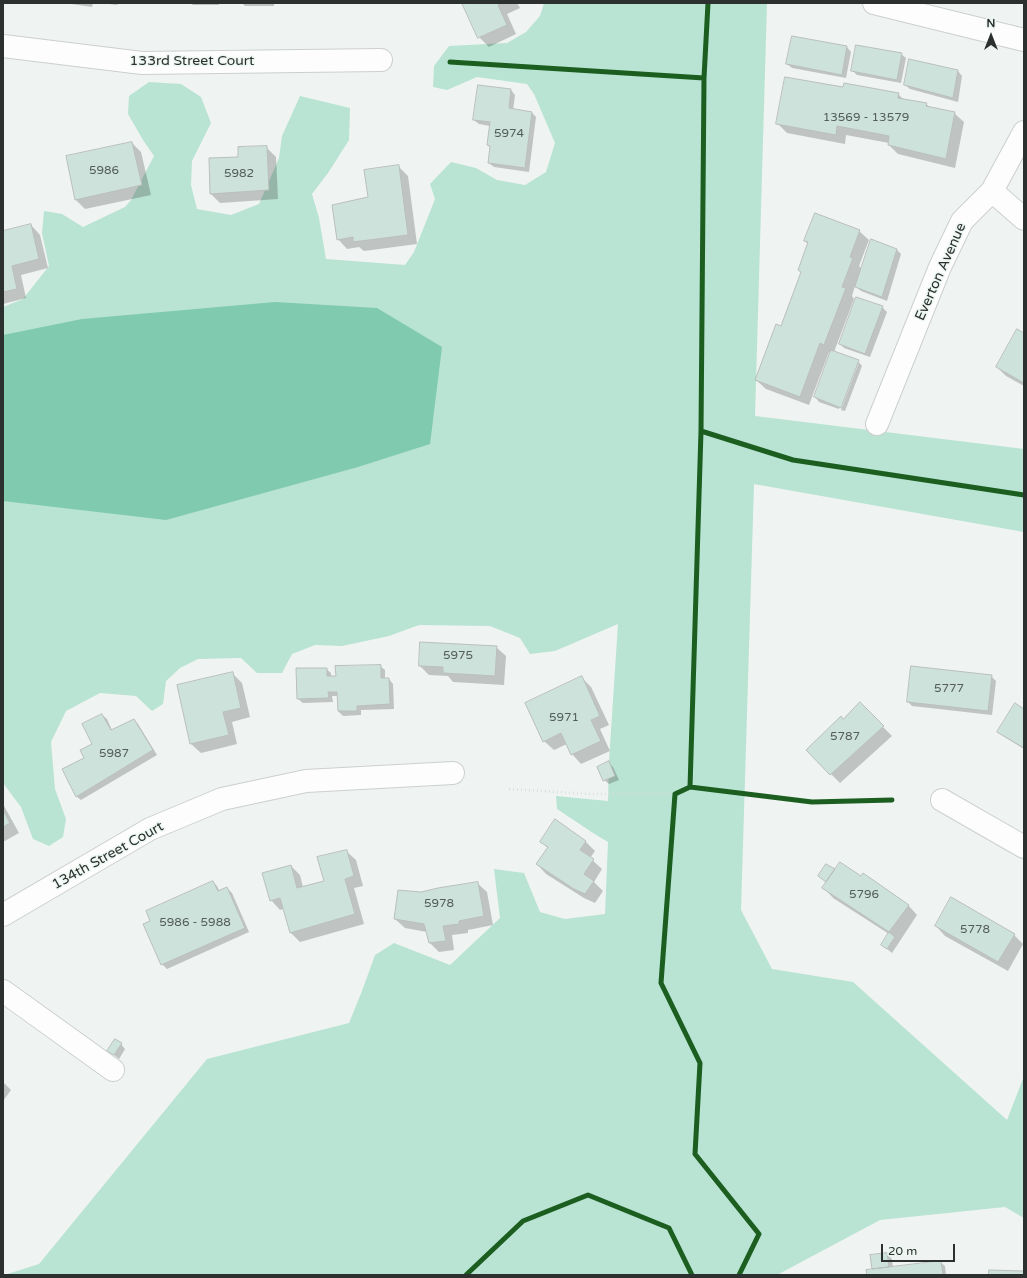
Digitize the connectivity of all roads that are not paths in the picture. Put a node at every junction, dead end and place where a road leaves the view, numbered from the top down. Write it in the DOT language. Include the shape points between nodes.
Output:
graph roads {
  1 [pos="874,3"];
  2 [pos="1024,40"];
  3 [pos="3,46"];
  4 [pos="381,60"];
  5 [pos="1024,132"];
  6 [pos="992,191"];
  7 [pos="1024,219"];
  8 [pos="877,424"];
  9 [pos="453,773"];
  10 [pos="942,800"];
  11 [pos="1024,847"];
  12 [pos="3,915"];
  13 [pos="3,991"];
  14 [pos="113,1070"];
  1 -- 2 [label="street"];
  3 -- 4 [label="street, 133rd Street Court" via="142,63"];
  5 -- 6 [label="street, Everton Avenue"];
  6 -- 7 [label="street"];
  6 -- 8 [label="street, Everton Avenue" via="962,221 940,267"];
  9 -- 12 [label="street, 134th Street Court" via="306,780 222,799 150,829"];
  10 -- 11 [label="street"];
  13 -- 14 [label="street"];
}
